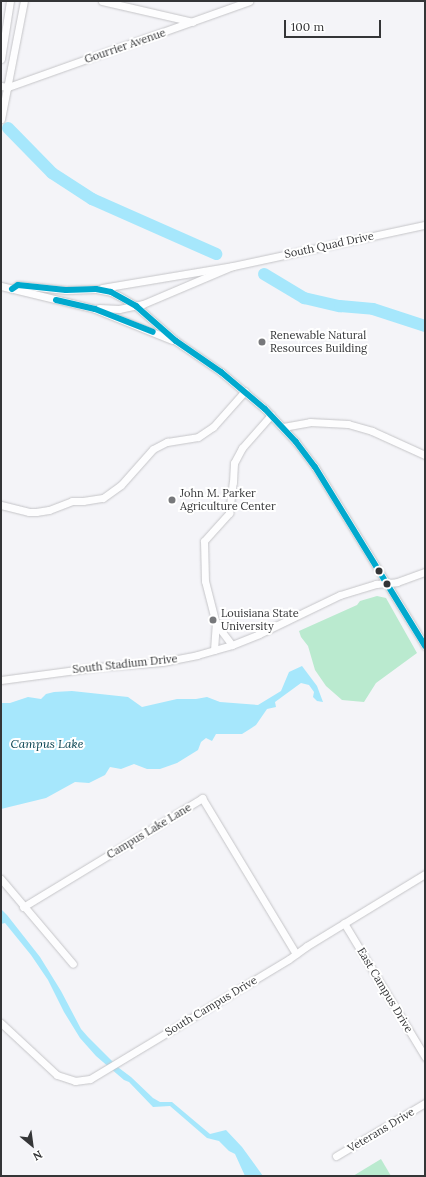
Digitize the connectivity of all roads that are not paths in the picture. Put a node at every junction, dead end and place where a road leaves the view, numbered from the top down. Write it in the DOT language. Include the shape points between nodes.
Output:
graph roads {
  1 [pos="10,1"];
  2 [pos="24,1"];
  3 [pos="102,1"];
  4 [pos="248,1"];
  5 [pos="193,22"];
  6 [pos="1,58"];
  7 [pos="5,87"];
  8 [pos="1,119"];
  9 [pos="425,225"];
  10 [pos="233,266"];
  11 [pos="1,286"];
  12 [pos="12,289"];
  13 [pos="96,289"];
  14 [pos="136,306"];
  15 [pos="95,309"];
  16 [pos="176,342"];
  17 [pos="245,391"];
  18 [pos="270,415"];
  19 [pos="283,427"];
  20 [pos="425,455"];
  21 [pos="1,505"];
  22 [pos="425,572"];
  23 [pos="386,583"];
  24 [pos="216,624"];
  25 [pos="232,645"];
  26 [pos="425,646"];
  27 [pos="214,650"];
  28 [pos="1,680"];
  29 [pos="425,874"];
  30 [pos="1,879"];
  31 [pos="23,907"];
  32 [pos="344,923"];
  33 [pos="296,954"];
  34 [pos="73,964"];
  35 [pos="1,1023"];
  36 [pos="425,1057"];
  37 [pos="425,1103"];
  38 [pos="336,1156"];
  1 -- 6 [label="street"];
  2 -- 7 [label="street"];
  3 -- 5 [label="street"];
  4 -- 5 [label="street, Gourrier Avenue"];
  5 -- 7 [label="street, Gourrier Avenue"];
  7 -- 8 [label="street"];
  9 -- 10 [label="street, South Quad Drive"];
  10 -- 13 [label="street, South Quad Drive"];
  10 -- 14 [label="street, South Quad Drive"];
  11 -- 12 [label="street"];
  12 -- 13 [label="street" via="18,285 66,290"];
  12 -- 15 [label="street"];
  13 -- 14 [label="street" via="111,292"];
  14 -- 15 [label="street, South Quad Drive"];
  14 -- 16 [label="street"];
  15 -- 16 [label="street"];
  16 -- 17 [label="street"];
  17 -- 18 [label="street"];
  17 -- 21 [label="street" via="208,431 198,437 167,442 153,449 121,485 103,498 83,502 72,501 36,512"];
  18 -- 19 [label="street"];
  18 -- 24 [label="street" via="242,448 234,463 229,513 204,541 205,580"];
  19 -- 20 [label="street" via="310,422 348,424 372,431"];
  19 -- 23 [label="street" via="315,467"];
  22 -- 23 [label="street, South Stadium Drive" via="397,582"];
  23 -- 25 [label="street, South Stadium Drive" via="340,596"];
  23 -- 26 [label="street"];
  24 -- 25 [label="street"];
  24 -- 27 [label="street"];
  25 -- 27 [label="street, South Stadium Drive"];
  27 -- 28 [label="street, South Stadium Drive" via="162,662 98,667"];
  29 -- 32 [label="street, South Campus Drive"];
  30 -- 31 [label="street"];
  31 -- 33 [label="street, Campus Lake Lane" via="202,798"];
  31 -- 34 [label="street"];
  32 -- 33 [label="street, South Campus Drive"];
  32 -- 36 [label="street, East Campus Drive"];
  33 -- 35 [label="street, South Campus Drive" via="86,1081 61,1077 52,1071"];
  37 -- 38 [label="street, Veterans Drive"];
}
